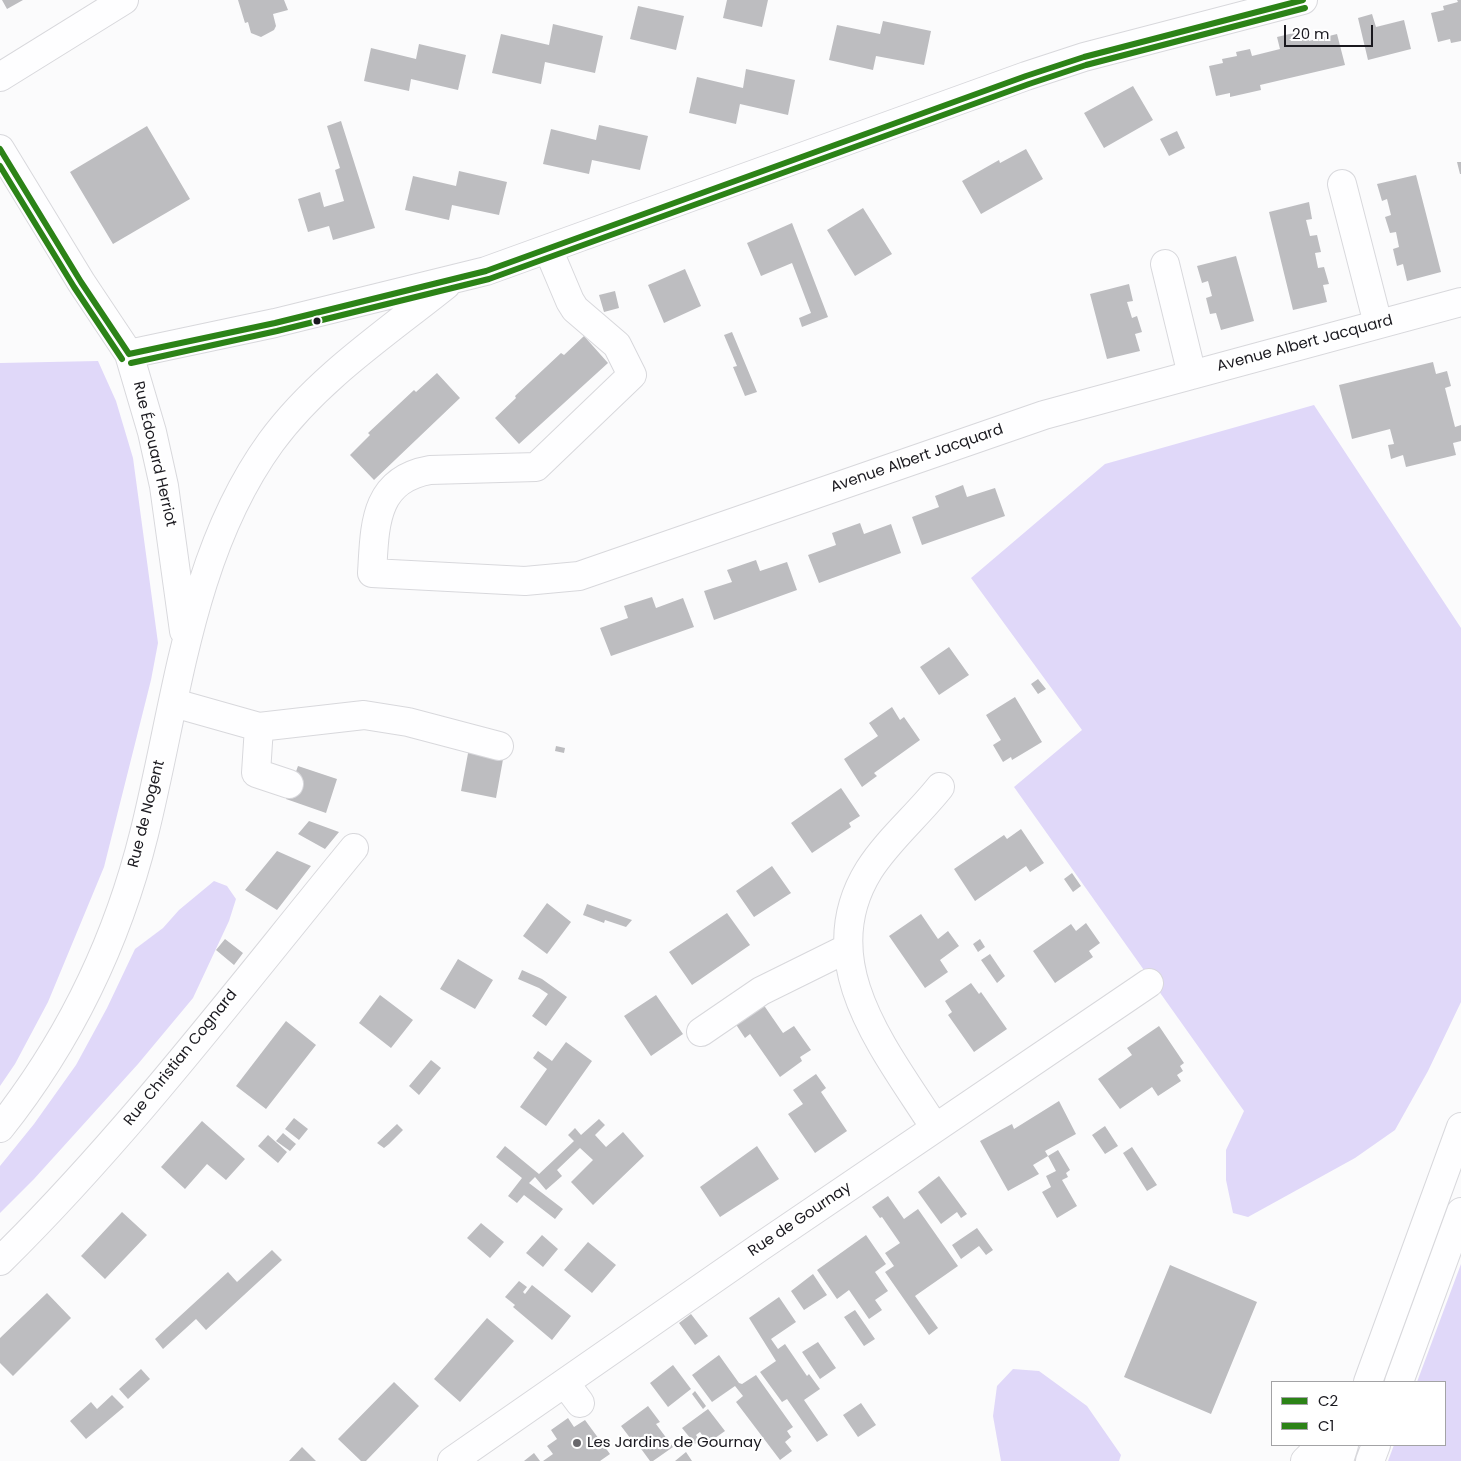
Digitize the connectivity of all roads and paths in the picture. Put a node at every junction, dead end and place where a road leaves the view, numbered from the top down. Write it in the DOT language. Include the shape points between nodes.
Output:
graph roads {
  1 [pos="124,0"];
  2 [pos="1303,0"];
  3 [pos="0,76"];
  4 [pos="0,149"];
  5 [pos="1342,184"];
  6 [pos="548,249"];
  7 [pos="1165,264"];
  8 [pos="452,280"];
  9 [pos="1461,302"];
  10 [pos="1378,324"];
  11 [pos="129,354"];
  12 [pos="1192,375"];
  13 [pos="186,647"];
  14 [pos="174,704"];
  15 [pos="259,727"];
  16 [pos="499,746"];
  17 [pos="289,784"];
  18 [pos="940,787"];
  19 [pos="354,848"];
  20 [pos="848,948"];
  21 [pos="1149,983"];
  22 [pos="700,1032"];
  23 [pos="1461,1127"];
  24 [pos="0,1128"];
  25 [pos="935,1128"];
  26 [pos="1461,1212"];
  27 [pos="0,1261"];
  28 [pos="1398,1300"];
  29 [pos="1356,1381"];
  30 [pos="1368,1381"];
  31 [pos="1400,1381"];
  32 [pos="1320,1446"];
  33 [pos="1344,1446"];
  34 [pos="1376,1446"];
  35 [pos="452,1461"];
  36 [pos="1305,1461"];
  37 [pos="1339,1461"];
  38 [pos="1370,1461"];
  1 -- 3 [label="street"];
  2 -- 6 [label="street" via="1044,70"];
  4 -- 11 [label="street, Rue Édouard Herriot"];
  5 -- 10 [label="street"];
  6 -- 8 [label="street"];
  6 -- 12 [label="street, Avenue Albert Jacquard" via="575,309 617,344 632,375 536,467 430,470 403,480 382,501 377,513 372,573 525,581 579,576 1044,415"];
  7 -- 12 [label="street"];
  8 -- 11 [label="street"];
  8 -- 13 [label="street, Rue de Nogent" via="323,385 271,442 247,480 219,540"];
  9 -- 10 [label="street, Avenue Albert Jacquard"];
  10 -- 12 [label="street, Avenue Albert Jacquard"];
  11 -- 13 [label="street, Rue Édouard Herriot" via="164,486"];
  13 -- 14 [label="street, Rue de Nogent"];
  14 -- 15 [label="street"];
  14 -- 24 [label="street, Rue de Nogent" via="144,834 110,940 59,1044"];
  15 -- 16 [label="street" via="364,715 408,722"];
  15 -- 17 [label="street" via="256,773"];
  18 -- 20 [label="street" via="868,872 852,909"];
  19 -- 27 [label="street, Rue Christian Cognard" via="124,1128"];
  20 -- 22 [label="street" via="762,990"];
  20 -- 25 [label="street" via="850,971 864,1013"];
  21 -- 25 [label="street, Rue de Gournay"];
  23 -- 28 [label="street"];
  25 -- 35 [label="street, Rue de Gournay" via="573,1393"];
  26 -- 31 [label="street"];
  28 -- 29 [label="street"];
  28 -- 30 [label="street"];
  32 -- 36 [label="street"];
  33 -- 37 [label="street"];
  34 -- 38 [label="street"];
}
